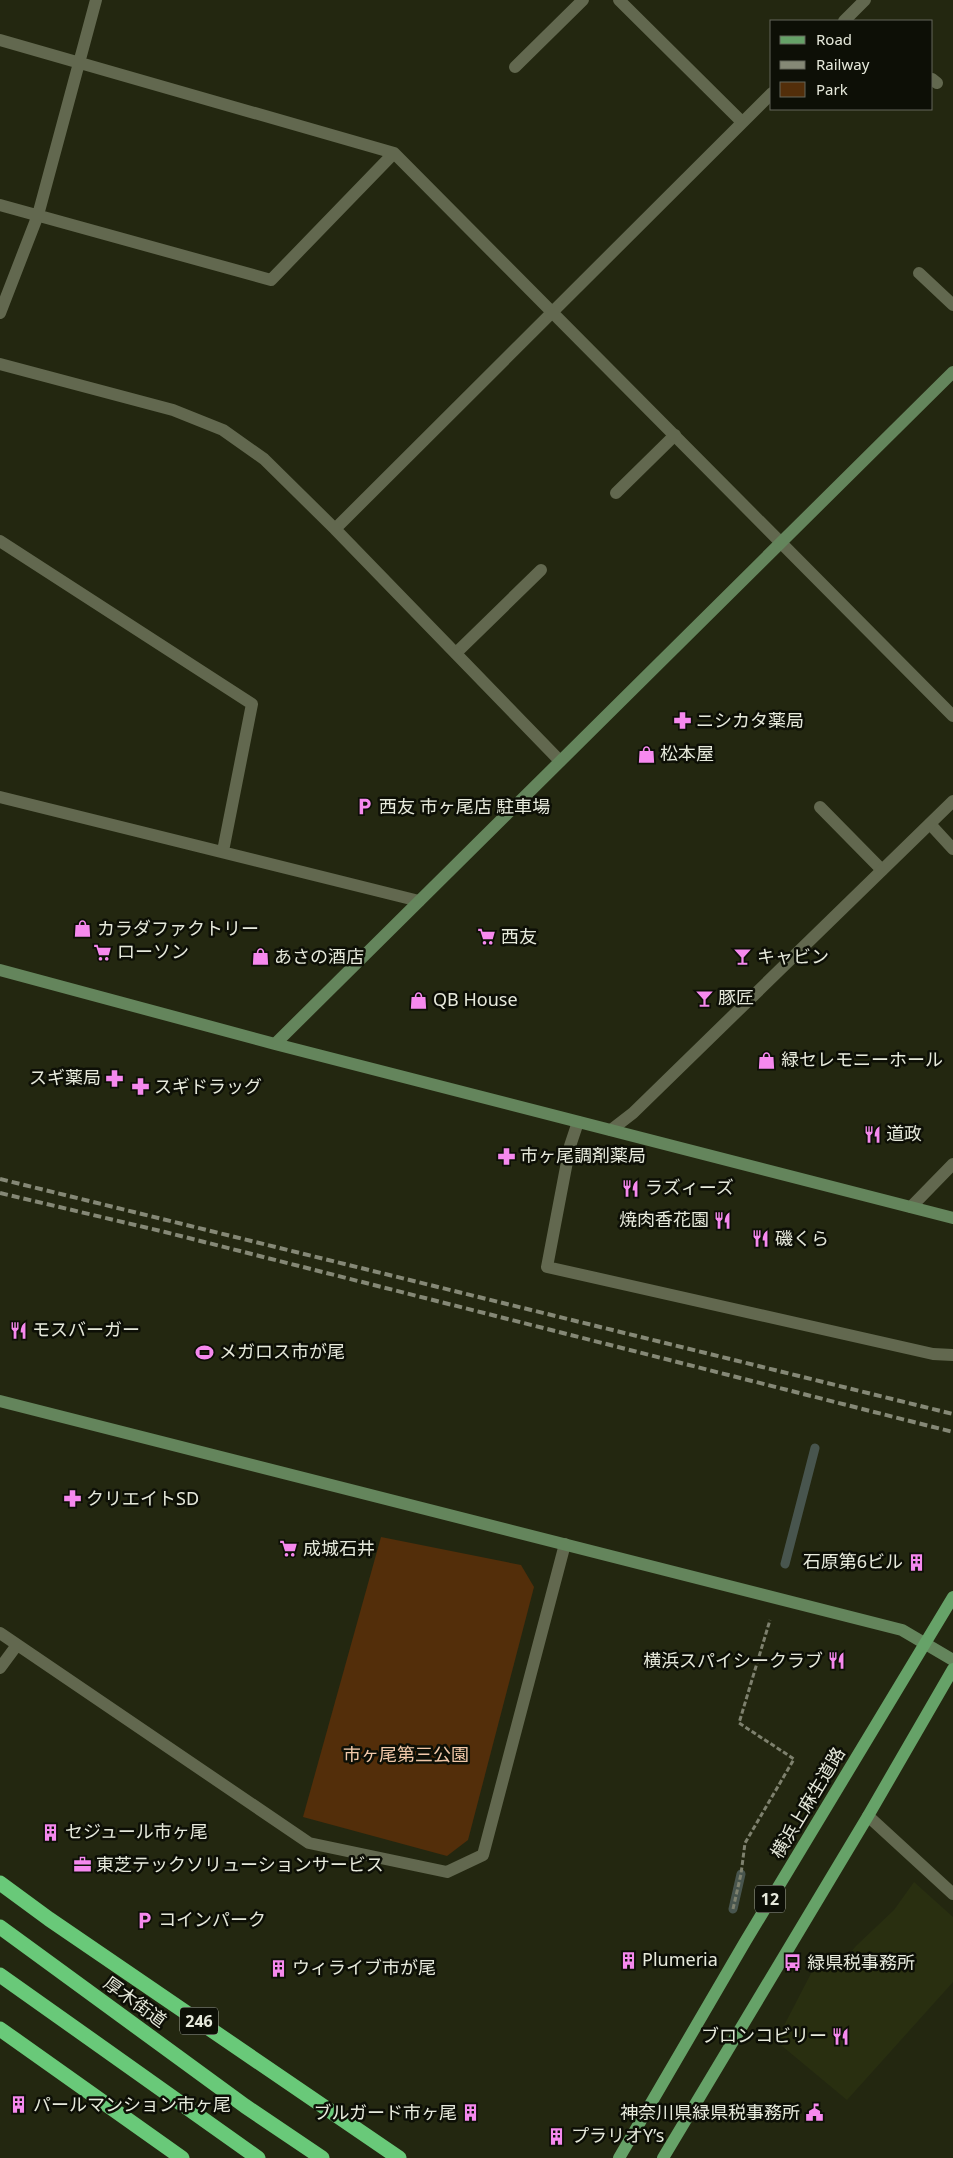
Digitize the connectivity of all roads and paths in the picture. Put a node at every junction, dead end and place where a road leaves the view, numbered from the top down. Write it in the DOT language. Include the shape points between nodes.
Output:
graph roads {
  1 [pos="96,0"];
  2 [pos="583,0"];
  3 [pos="619,0"];
  4 [pos="865,0"];
  5 [pos="850,19"];
  6 [pos="0,40"];
  7 [pos="80,61"];
  8 [pos="515,67"];
  9 [pos="770,95"];
  10 [pos="742,122"];
  11 [pos="394,153"];
  12 [pos="0,205"];
  13 [pos="38,215"];
  14 [pos="919,274"];
  15 [pos="953,305"];
  16 [pos="552,312"];
  17 [pos="0,313"];
  18 [pos="0,364"];
  19 [pos="953,372"];
  20 [pos="675,435"];
  21 [pos="616,493"];
  22 [pos="335,529"];
  23 [pos="0,540"];
  24 [pos="781,542"];
  25 [pos="541,570"];
  26 [pos="456,653"];
  27 [pos="953,716"];
  28 [pos="560,761"];
  29 [pos="0,797"];
  30 [pos="953,801"];
  31 [pos="820,808"];
  32 [pos="930,824"];
  33 [pos="953,849"];
  34 [pos="222,851"];
  35 [pos="882,870"];
  36 [pos="419,901"];
  37 [pos="0,970"];
  38 [pos="274,1044"];
  39 [pos="578,1122"];
  40 [pos="610,1130"];
  41 [pos="953,1164"];
  42 [pos="911,1207"];
  43 [pos="953,1218"];
  44 [pos="953,1355"];
  45 [pos="0,1400"];
  46 [pos="565,1544"];
  47 [pos="953,1598"];
  48 [pos="770,1620"];
  49 [pos="0,1633"];
  50 [pos="925,1643"];
  51 [pos="17,1645"];
  52 [pos="953,1660"];
  53 [pos="0,1668"];
  54 [pos="953,1669"];
  55 [pos="868,1816"];
  56 [pos="0,1883"];
  57 [pos="953,1894"];
  58 [pos="732,1909"];
  59 [pos="0,1927"];
  60 [pos="0,1975"];
  61 [pos="0,2029"];
  62 [pos="182,2158"];
  63 [pos="258,2158"];
  64 [pos="322,2158"];
  65 [pos="399,2158"];
  66 [pos="619,2158"];
  67 [pos="663,2158"];
  1 -- 7 [label="street"];
  2 -- 8 [label="street"];
  3 -- 10 [label="street"];
  4 -- 5 [label="street"];
  6 -- 7 [label="street"];
  7 -- 11 [label="street"];
  7 -- 13 [label="street"];
  9 -- 10 [label="street"];
  10 -- 16 [label="street"];
  11 -- 13 [label="street" via="271,280"];
  11 -- 16 [label="street"];
  12 -- 13 [label="street"];
  13 -- 17 [label="street"];
  14 -- 15 [label="street"];
  16 -- 20 [label="street"];
  16 -- 22 [label="street"];
  18 -- 22 [label="street" via="173,410 222,430 264,460"];
  19 -- 24 [label="street"];
  20 -- 21 [label="street"];
  20 -- 24 [label="street"];
  22 -- 26 [label="street"];
  23 -- 34 [label="street" via="252,704"];
  24 -- 27 [label="street"];
  24 -- 28 [label="street"];
  25 -- 26 [label="street"];
  26 -- 28 [label="street"];
  28 -- 36 [label="street"];
  29 -- 34 [label="street"];
  30 -- 32 [label="street"];
  31 -- 35 [label="street"];
  32 -- 33 [label="street"];
  32 -- 35 [label="street"];
  34 -- 36 [label="street"];
  35 -- 40 [label="street" via="632,1113"];
  36 -- 38 [label="street"];
  37 -- 38 [label="street"];
  38 -- 39 [label="street"];
  39 -- 40 [label="street"];
  39 -- 44 [label="street" via="570,1146 547,1267 933,1354"];
  40 -- 42 [label="street"];
  41 -- 42 [label="street"];
  42 -- 43 [label="street"];
  45 -- 46 [label="street"];
  46 -- 50 [label="street" via="902,1630"];
  46 -- 51 [label="street" via="483,1855 447,1872 309,1843"];
  47 -- 50 [label="main road, 横浜上麻生道路 / 12"];
  48 -- 58 [label="path" via="739,1723 794,1758 745,1843"];
  49 -- 51 [label="street"];
  50 -- 52 [label="street"];
  50 -- 66 [label="main road, 横浜上麻生道路 / 12"];
  51 -- 53 [label="street"];
  54 -- 55 [label="main road, 12"];
  55 -- 57 [label="street"];
  55 -- 67 [label="main road, 12"];
  56 -- 65 [label="highway, 246"];
  59 -- 64 [label="highway, 厚木街道 / 246" via="245,2106"];
  60 -- 63 [label="highway"];
  61 -- 62 [label="highway"];
}
